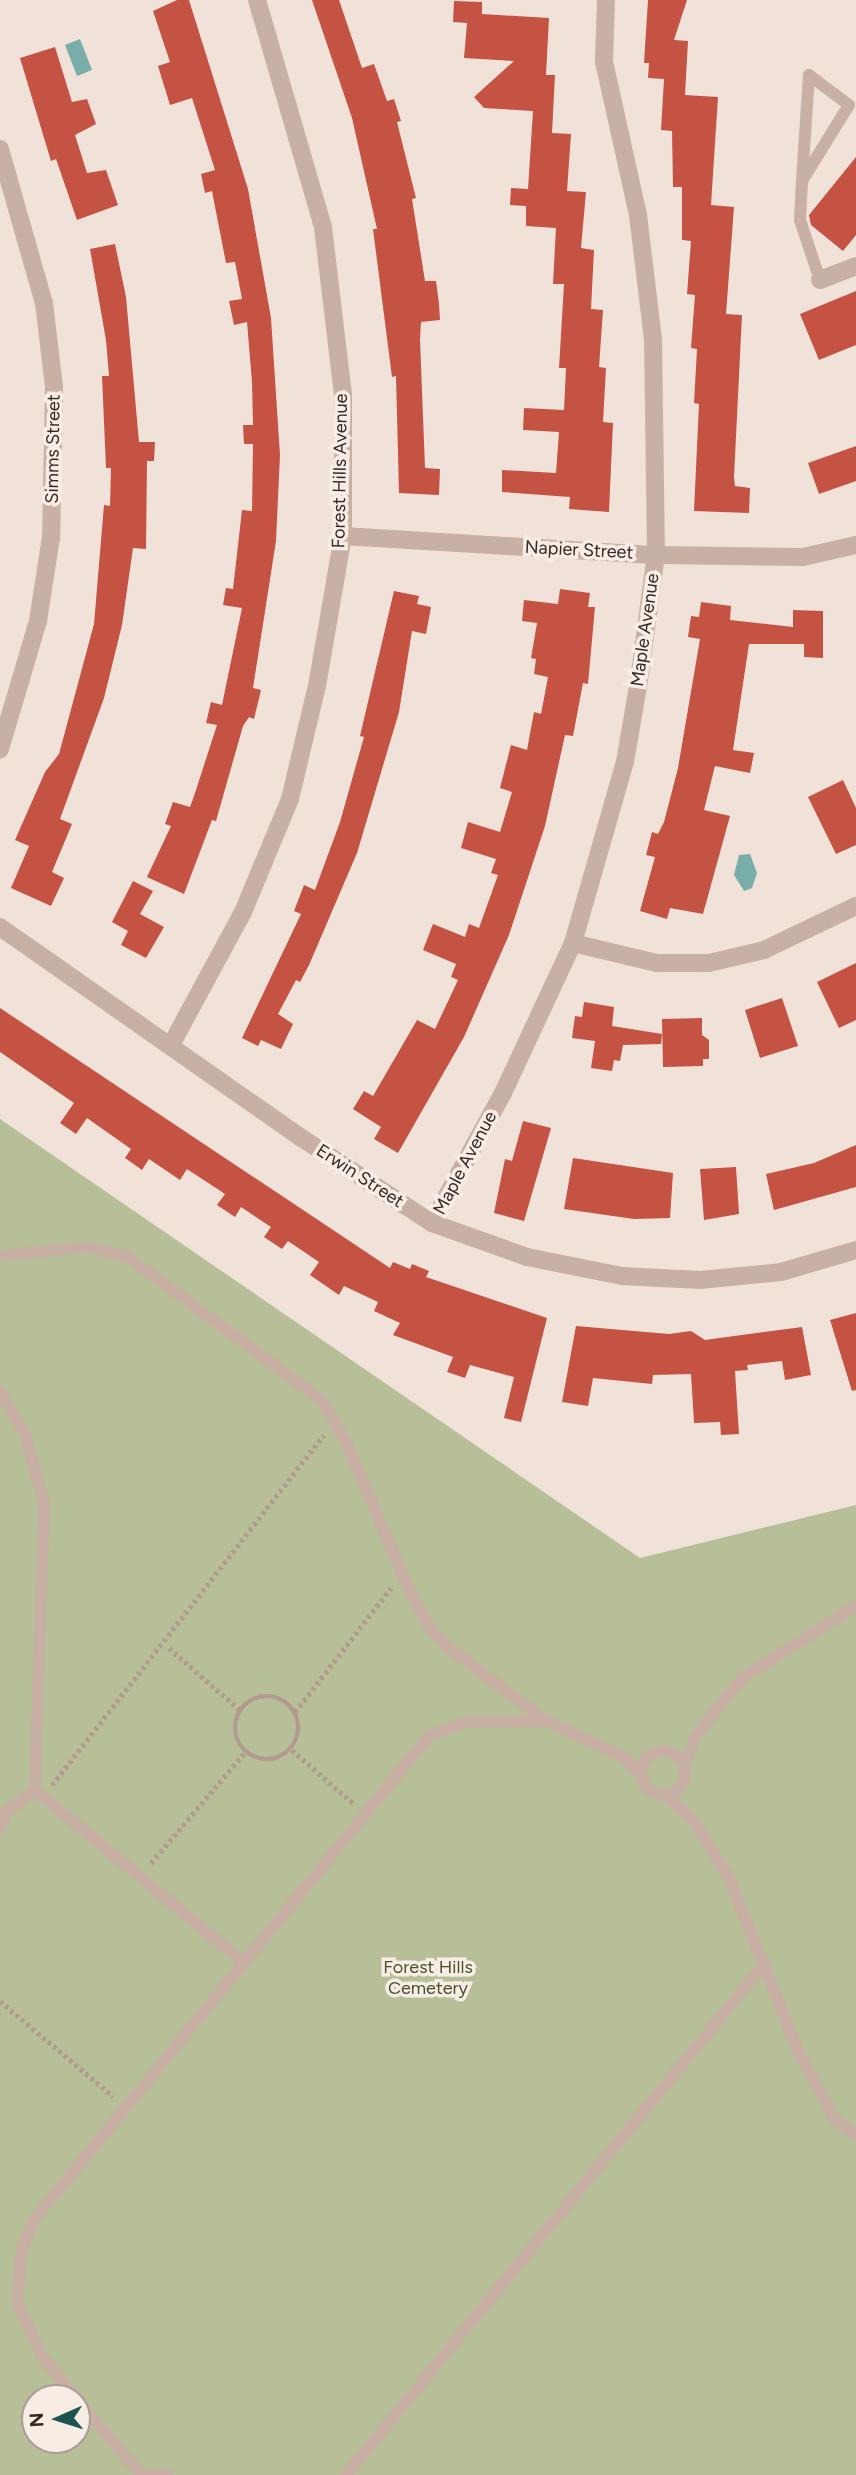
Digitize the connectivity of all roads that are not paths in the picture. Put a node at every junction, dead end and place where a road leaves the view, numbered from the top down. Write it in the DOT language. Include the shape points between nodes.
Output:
graph roads {
  1 [pos="257,0"];
  2 [pos="606,0"];
  3 [pos="0,149"];
  4 [pos="802,181"];
  5 [pos="856,265"];
  6 [pos="820,280"];
  7 [pos="343,536"];
  8 [pos="856,545"];
  9 [pos="656,555"];
  10 [pos="0,749"];
  11 [pos="856,906"];
  12 [pos="0,927"];
  13 [pos="573,943"];
  14 [pos="171,1045"];
  15 [pos="432,1223"];
  16 [pos="856,1250"];
  17 [pos="0,1256"];
  18 [pos="0,1391"];
  19 [pos="856,1606"];
  20 [pos="545,1721"];
  21 [pos="695,1737"];
  22 [pos="655,1754"];
  23 [pos="624,1757"];
  24 [pos="684,1766"];
  25 [pos="641,1775"];
  26 [pos="684,1781"];
  27 [pos="39,1793"];
  28 [pos="667,1796"];
  29 [pos="694,1821"];
  30 [pos="0,1827"];
  31 [pos="242,1961"];
  32 [pos="765,1963"];
  33 [pos="856,2136"];
  34 [pos="65,2384"];
  35 [pos="91,2415"];
  36 [pos="141,2475"];
  37 [pos="168,2475"];
  38 [pos="346,2475"];
  1 -- 7 [label="street, Forest Hills Avenue" via="323,228 343,395"];
  2 -- 9 [label="street, Maple Avenue" via="604,62 638,215 653,340"];
  3 -- 10 [label="street, Simms Street" via="44,303 54,387 50,549 38,621"];
  4 -- 4 [label="lane" via="806,128 809,75 849,106"];
  4 -- 6 [label="lane" via="800,220"];
  5 -- 6 [label="street"];
  7 -- 9 [label="street, Napier Street"];
  7 -- 14 [label="street, Forest Hills Avenue" via="317,685 290,799 243,912"];
  8 -- 9 [label="street, Napier Street" via="803,557"];
  9 -- 13 [label="street, Maple Avenue" via="625,762"];
  11 -- 13 [label="street" via="764,950 709,963 657,963"];
  12 -- 14 [label="street, Erwin Street"];
  13 -- 15 [label="street, Maple Avenue" via="503,1093"];
  14 -- 15 [label="street, Erwin Street"];
  15 -- 16 [label="street, Erwin Street" via="527,1257 622,1276 700,1280 781,1272"];
  17 -- 20 [label="lane" via="86,1247 127,1256 322,1401 335,1420 430,1628 449,1648"];
  18 -- 27 [label="lane" via="25,1434 44,1504"];
  19 -- 21 [label="lane" via="742,1678"];
  20 -- 23 [label="lane"];
  20 -- 31 [label="lane" via="465,1722 429,1737"];
  21 -- 22 [label="lane"];
  21 -- 24 [label="lane"];
  22 -- 23 [label="lane"];
  22 -- 24 [label="lane" via="674,1755"];
  22 -- 25 [label="lane"];
  23 -- 25 [label="lane"];
  24 -- 26 [label="lane"];
  25 -- 28 [label="lane" via="652,1793"];
  26 -- 28 [label="lane"];
  26 -- 29 [label="lane"];
  27 -- 30 [label="lane" via="6,1812"];
  27 -- 31 [label="lane"];
  28 -- 29 [label="lane"];
  29 -- 32 [label="lane" via="729,1878"];
  31 -- 34 [label="lane" via="34,2220 16,2274 17,2301 41,2355"];
  32 -- 33 [label="lane" via="797,2049 834,2118"];
  32 -- 38 [label="lane"];
  35 -- 36 [label="lane"];
  36 -- 37 [label="lane"];
}
